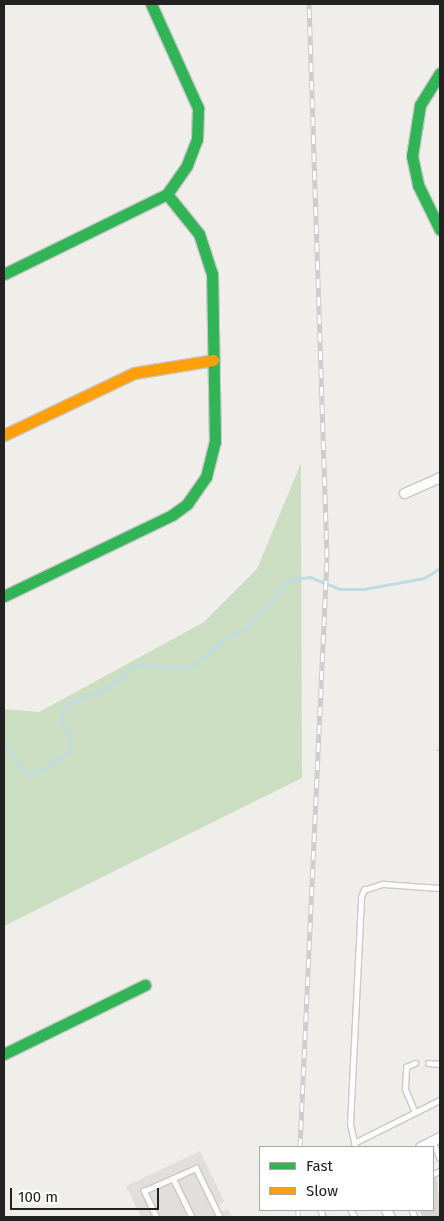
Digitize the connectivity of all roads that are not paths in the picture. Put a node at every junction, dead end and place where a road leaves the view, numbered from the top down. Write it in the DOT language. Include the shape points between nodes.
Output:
graph roads {
  1 [pos="151,4"];
  2 [pos="440,73"];
  3 [pos="167,194"];
  4 [pos="440,230"];
  5 [pos="4,274"];
  6 [pos="212,360"];
  7 [pos="4,435"];
  8 [pos="440,477"];
  9 [pos="404,493"];
  10 [pos="4,596"];
  11 [pos="440,888"];
  12 [pos="145,985"];
  13 [pos="4,1054"];
  14 [pos="415,1063"];
  15 [pos="428,1063"];
  16 [pos="440,1064"];
  17 [pos="440,1100"];
  18 [pos="414,1113"];
  19 [pos="436,1139"];
  20 [pos="354,1145"];
  21 [pos="422,1146"];
  22 [pos="440,1158"];
  23 [pos="173,1178"];
  24 [pos="156,1217"];
  25 [pos="192,1217"];
  26 [pos="220,1217"];
  1 -- 3 [label="street" via="198,108 193,152"];
  2 -- 4 [label="street" via="420,105 412,149 418,185"];
  3 -- 5 [label="street"];
  3 -- 6 [label="street" via="190,221 207,253 212,274"];
  6 -- 7 [label="street" via="159,366 134,373"];
  6 -- 10 [label="street" via="213,460 187,504 172,515"];
  8 -- 9 [label="street"];
  11 -- 20 [label="lane" via="383,884 364,890 361,897 350,1124"];
  12 -- 13 [label="street"];
  14 -- 18 [label="lane" via="406,1067 405,1089"];
  15 -- 16 [label="lane"];
  17 -- 18 [label="lane"];
  18 -- 20 [label="lane"];
  19 -- 21 [label="street"];
  19 -- 22 [label="lane"];
  23 -- 24 [label="lane" via="144,1191"];
  23 -- 25 [label="lane"];
  23 -- 26 [label="lane" via="196,1168"];
}
